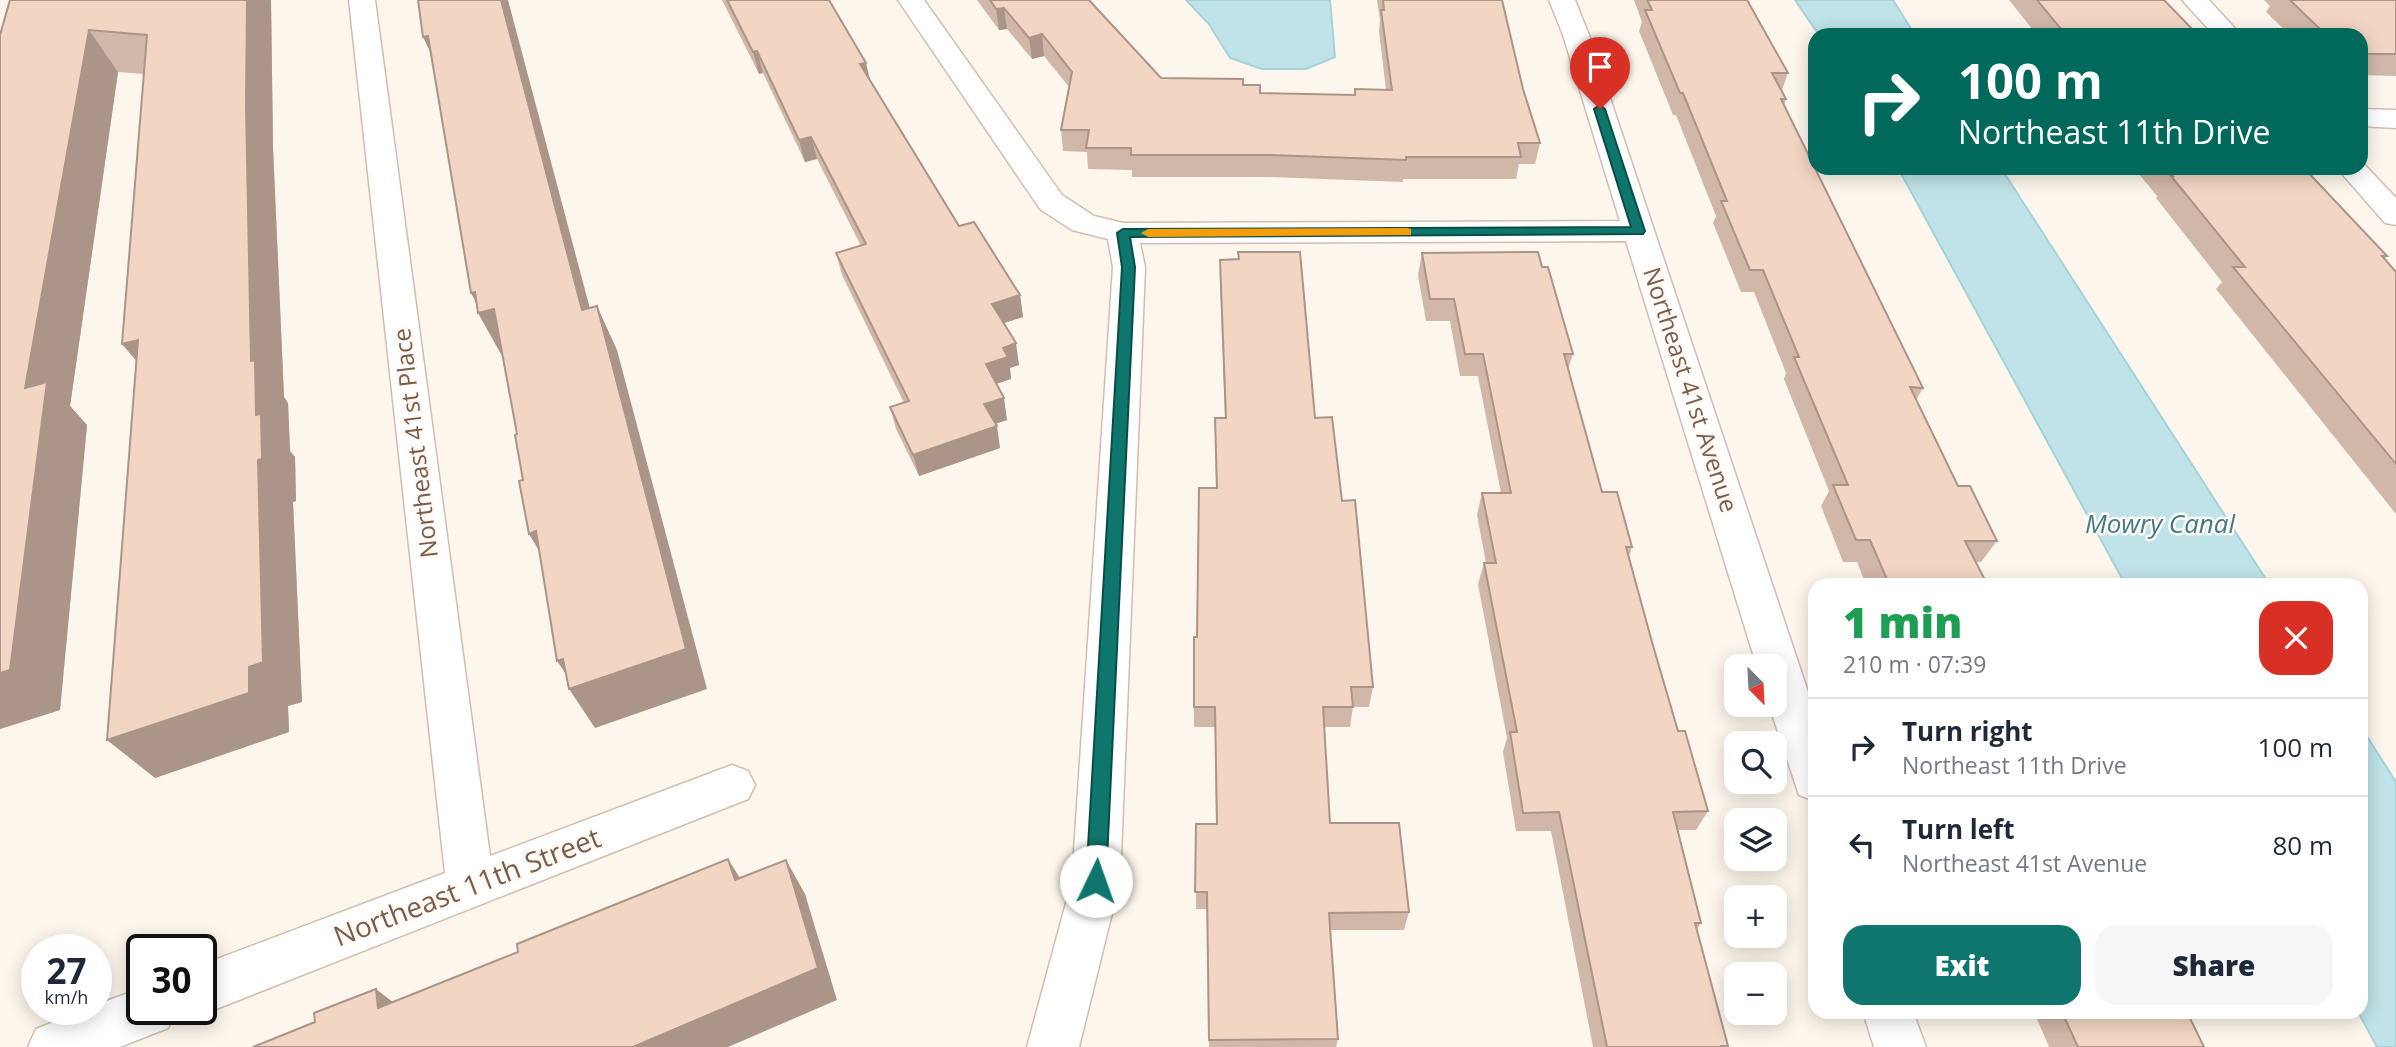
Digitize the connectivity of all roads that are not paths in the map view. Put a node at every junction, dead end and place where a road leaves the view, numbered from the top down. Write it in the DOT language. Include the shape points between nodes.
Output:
graph roads {
  1 [pos="362,0"];
  2 [pos="911,0"];
  3 [pos="1562,0"];
  4 [pos="2195,0"];
  5 [pos="2221,28"];
  6 [pos="2368,118"];
  7 [pos="2396,119"];
  8 [pos="2358,175"];
  9 [pos="2396,216"];
  10 [pos="1639,231"];
  11 [pos="1123,233"];
  12 [pos="1808,759"];
  13 [pos="732,785"];
  14 [pos="470,886"];
  15 [pos="217,984"];
  16 [pos="126,1019"];
  17 [pos="1890,1019"];
  18 [pos="54,1047"];
  19 [pos="1054,1047"];
  20 [pos="1900,1047"];
  1 -- 14 [label="street, Northeast 41st Place"];
  2 -- 11 [label="street" via="1051,202 1083,223"];
  3 -- 10 [label="street, Northeast 41st Avenue"];
  4 -- 5 [label="street"];
  6 -- 7 [label="street"];
  8 -- 9 [label="street"];
  10 -- 11 [label="street"];
  10 -- 12 [label="street, Northeast 41st Avenue"];
  11 -- 19 [label="street" via="1129,267 1096,881"];
  13 -- 14 [label="street, Northeast 11th Street"];
  14 -- 15 [label="street, Northeast 11th Street"];
  16 -- 18 [label="street"];
  17 -- 20 [label="street"];
}
